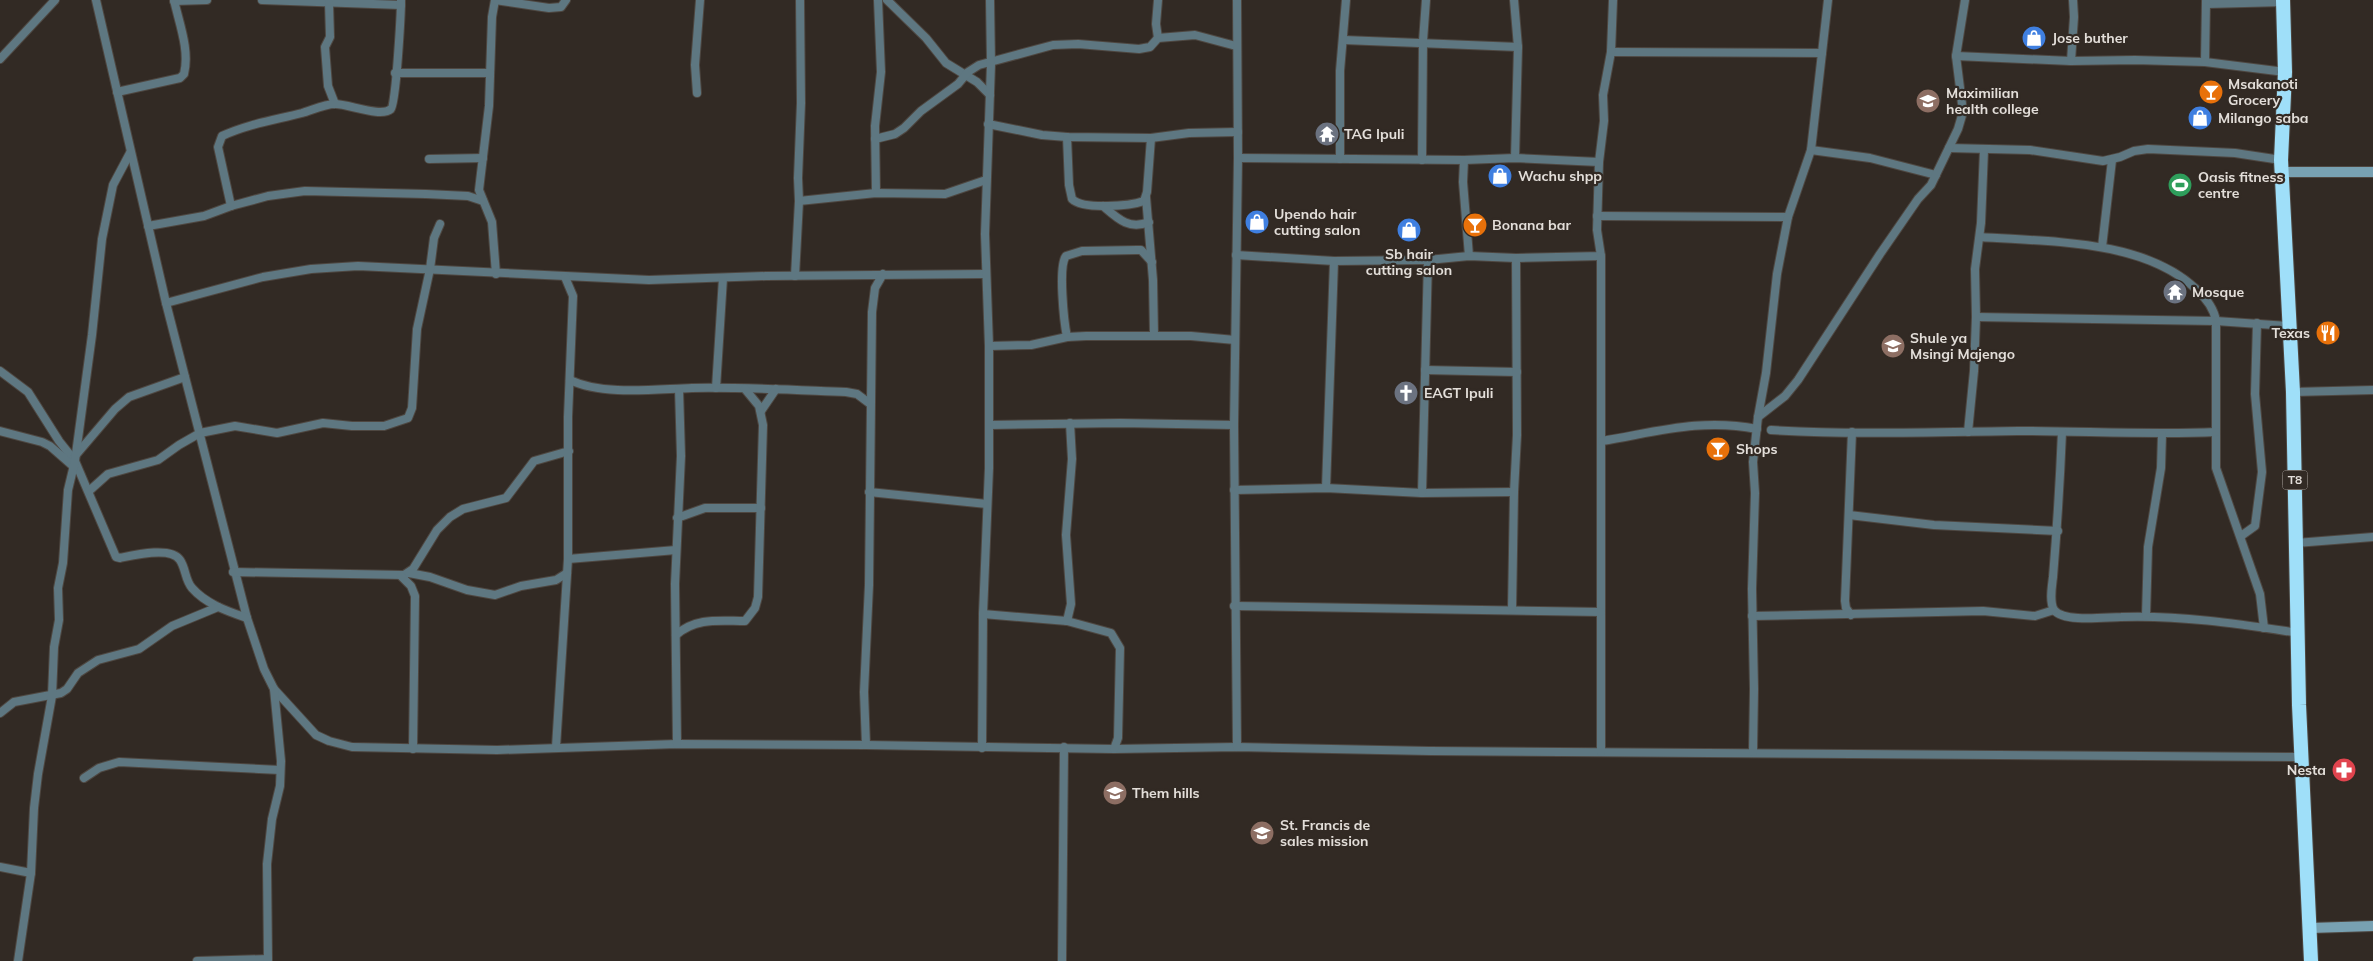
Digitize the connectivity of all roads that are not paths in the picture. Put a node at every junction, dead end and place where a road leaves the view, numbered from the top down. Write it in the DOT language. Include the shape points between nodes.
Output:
graph roads {
  1 [pos="55,0"];
  2 [pos="96,0"];
  3 [pos="174,0"];
  4 [pos="207,0"];
  5 [pos="262,0"];
  6 [pos="495,0"];
  7 [pos="566,0"];
  8 [pos="700,0"];
  9 [pos="800,0"];
  10 [pos="878,0"];
  11 [pos="887,0"];
  12 [pos="990,0"];
  13 [pos="1158,0"];
  14 [pos="1237,0"];
  15 [pos="1346,0"];
  16 [pos="1426,0"];
  17 [pos="1514,0"];
  18 [pos="1613,0"];
  19 [pos="1828,0"];
  20 [pos="1965,0"];
  21 [pos="2073,0"];
  22 [pos="2284,1"];
  23 [pos="401,2"];
  24 [pos="2206,2"];
  25 [pos="329,3"];
  26 [pos="1158,38"];
  27 [pos="1344,40"];
  28 [pos="1423,41"];
  29 [pos="1236,46"];
  30 [pos="1518,47"];
  31 [pos="1611,52"];
  32 [pos="1822,53"];
  33 [pos="1956,56"];
  34 [pos="0,59"];
  35 [pos="2071,61"];
  36 [pos="2205,62"];
  37 [pos="991,64"];
  38 [pos="2285,72"];
  39 [pos="395,73"];
  40 [pos="490,74"];
  41 [pos="966,74"];
  42 [pos="117,92"];
  43 [pos="697,93"];
  44 [pos="990,95"];
  45 [pos="334,104"];
  46 [pos="988,124"];
  47 [pos="1238,132"];
  48 [pos="1067,137"];
  49 [pos="1151,138"];
  50 [pos="875,139"];
  51 [pos="1949,148"];
  52 [pos="1811,150"];
  53 [pos="1984,150"];
  54 [pos="130,153"];
  55 [pos="484,158"];
  56 [pos="1238,158"];
  57 [pos="1515,158"];
  58 [pos="429,159"];
  59 [pos="1340,159"];
  60 [pos="1422,160"];
  61 [pos="1464,160"];
  62 [pos="2112,160"];
  63 [pos="1599,162"];
  64 [pos="2281,166"];
  65 [pos="2373,172"];
  66 [pos="1936,175"];
  67 [pos="986,180"];
  68 [pos="876,193"];
  69 [pos="1146,197"];
  70 [pos="483,201"];
  71 [pos="800,201"];
  72 [pos="231,206"];
  73 [pos="1103,206"];
  74 [pos="1597,216"];
  75 [pos="1788,217"];
  76 [pos="1149,222"];
  77 [pos="440,224"];
  78 [pos="148,226"];
  79 [pos="1980,237"];
  80 [pos="2102,247"];
  81 [pos="1236,255"];
  82 [pos="1469,256"];
  83 [pos="1601,256"];
  84 [pos="1516,258"];
  85 [pos="1428,260"];
  86 [pos="1334,261"];
  87 [pos="1152,262"];
  88 [pos="430,269"];
  89 [pos="496,274"];
  90 [pos="883,274"];
  91 [pos="985,274"];
  92 [pos="565,276"];
  93 [pos="796,276"];
  94 [pos="723,278"];
  95 [pos="166,304"];
  96 [pos="1976,317"];
  97 [pos="2216,321"];
  98 [pos="2257,323"];
  99 [pos="2289,326"];
  100 [pos="1154,336"];
  101 [pos="1067,337"];
  102 [pos="1235,340"];
  103 [pos="989,346"];
  104 [pos="1425,370"];
  105 [pos="0,371"];
  106 [pos="1517,372"];
  107 [pos="185,377"];
  108 [pos="570,380"];
  109 [pos="870,380"];
  110 [pos="716,388"];
  111 [pos="679,389"];
  112 [pos="745,389"];
  113 [pos="776,389"];
  114 [pos="2373,390"];
  115 [pos="851,392"];
  116 [pos="2293,392"];
  117 [pos="869,403"];
  118 [pos="761,411"];
  119 [pos="1758,417"];
  120 [pos="1070,423"];
  121 [pos="989,425"];
  122 [pos="1234,425"];
  123 [pos="1757,429"];
  124 [pos="1771,430"];
  125 [pos="0,431"];
  126 [pos="1852,432"];
  127 [pos="1968,432"];
  128 [pos="2062,432"];
  129 [pos="2216,432"];
  130 [pos="200,433"];
  131 [pos="2162,434"];
  132 [pos="1602,442"];
  133 [pos="568,451"];
  134 [pos="74,461"];
  135 [pos="1326,488"];
  136 [pos="1234,490"];
  137 [pos="88,491"];
  138 [pos="870,492"];
  139 [pos="1514,492"];
  140 [pos="1422,493"];
  141 [pos="987,504"];
  142 [pos="761,508"];
  143 [pos="1849,515"];
  144 [pos="677,518"];
  145 [pos="2058,531"];
  146 [pos="2241,536"];
  147 [pos="2373,537"];
  148 [pos="2296,543"];
  149 [pos="676,550"];
  150 [pos="568,559"];
  151 [pos="233,572"];
  152 [pos="567,573"];
  153 [pos="405,574"];
  154 [pos="1845,601"];
  155 [pos="1234,606"];
  156 [pos="218,607"];
  157 [pos="1512,610"];
  158 [pos="2054,610"];
  159 [pos="1601,612"];
  160 [pos="983,614"];
  161 [pos="1834,615"];
  162 [pos="1851,615"];
  163 [pos="1752,616"];
  164 [pos="2146,616"];
  165 [pos="246,618"];
  166 [pos="1067,621"];
  167 [pos="2264,628"];
  168 [pos="2299,633"];
  169 [pos="676,635"];
  170 [pos="274,688"];
  171 [pos="52,696"];
  172 [pos="0,712"];
  173 [pos="677,744"];
  174 [pos="866,745"];
  175 [pos="556,747"];
  176 [pos="982,748"];
  177 [pos="1064,748"];
  178 [pos="1237,748"];
  179 [pos="413,749"];
  180 [pos="1114,750"];
  181 [pos="1601,752"];
  182 [pos="1753,752"];
  183 [pos="2301,757"];
  184 [pos="280,770"];
  185 [pos="84,778"];
  186 [pos="0,868"];
  187 [pos="31,873"];
  188 [pos="2373,926"];
  189 [pos="2310,928"];
  190 [pos="268,960"];
  191 [pos="18,961"];
  192 [pos="197,961"];
  193 [pos="1062,961"];
  194 [pos="2311,961"];
  1 -- 34 [label="street"];
  2 -- 42 [label="street"];
  3 -- 4 [label="street"];
  3 -- 42 [label="street" via="186,63 184,74 180,78"];
  5 -- 25 [label="street"];
  6 -- 7 [label="street" via="549,8 561,7"];
  6 -- 40 [label="street"];
  8 -- 43 [label="street" via="695,65"];
  9 -- 71 [label="street"];
  10 -- 50 [label="street" via="881,72"];
  11 -- 41 [label="street" via="946,63"];
  12 -- 37 [label="street"];
  13 -- 26 [label="street"];
  14 -- 29 [label="street"];
  15 -- 27 [label="street"];
  16 -- 28 [label="street"];
  17 -- 30 [label="street"];
  18 -- 31 [label="street"];
  19 -- 32 [label="street"];
  20 -- 33 [label="street"];
  21 -- 35 [label="street"];
  22 -- 24 [label="street"];
  22 -- 38 [label="highway, T8"];
  23 -- 25 [label="street"];
  23 -- 39 [label="street" via="400,44"];
  24 -- 36 [label="street"];
  25 -- 45 [label="street" via="330,37 325,47 328,86"];
  26 -- 29 [label="street" via="1195,35"];
  26 -- 37 [label="street" via="1150,46 1139,49 1053,45"];
  27 -- 28 [label="street"];
  27 -- 59 [label="street" via="1340,81"];
  28 -- 30 [label="street"];
  28 -- 60 [label="street"];
  29 -- 47 [label="street"];
  30 -- 57 [label="street"];
  31 -- 32 [label="street"];
  31 -- 63 [label="street" via="1603,95"];
  32 -- 52 [label="street"];
  33 -- 35 [label="street"];
  33 -- 51 [label="street" via="1963,112"];
  35 -- 36 [label="street"];
  36 -- 38 [label="street"];
  37 -- 41 [label="street" via="979,65"];
  37 -- 44 [label="street"];
  38 -- 64 [label="highway, T8"];
  39 -- 40 [label="street"];
  39 -- 45 [label="street" via="396,96 389,110 378,112"];
  40 -- 55 [label="street"];
  41 -- 44 [label="street"];
  41 -- 50 [label="street" via="904,128"];
  42 -- 54 [label="street"];
  44 -- 46 [label="street"];
  45 -- 72 [label="street" via="243,127 222,136 218,147"];
  46 -- 48 [label="street"];
  46 -- 67 [label="street"];
  47 -- 49 [label="street"];
  47 -- 56 [label="street"];
  48 -- 49 [label="street"];
  48 -- 73 [label="street" via="1072,199 1078,203"];
  49 -- 69 [label="street"];
  50 -- 68 [label="street"];
  51 -- 53 [label="street"];
  51 -- 66 [label="street"];
  52 -- 66 [label="street" via="1870,158"];
  52 -- 75 [label="street"];
  53 -- 62 [label="street" via="2030,150 2091,160"];
  53 -- 79 [label="street"];
  54 -- 78 [label="street"];
  54 -- 134 [label="street" via="113,185 102,240"];
  55 -- 58 [label="street"];
  55 -- 70 [label="street" via="479,190"];
  56 -- 59 [label="street"];
  56 -- 81 [label="street"];
  57 -- 61 [label="street"];
  57 -- 63 [label="street"];
  59 -- 60 [label="street"];
  60 -- 61 [label="street"];
  61 -- 82 [label="street"];
  62 -- 64 [label="street" via="2148,149 2235,153"];
  62 -- 80 [label="street"];
  63 -- 74 [label="street"];
  64 -- 65 [label="street"];
  64 -- 99 [label="highway, T8"];
  66 -- 119 [label="street" via="1798,380 1785,396"];
  67 -- 68 [label="street" via="945,194"];
  67 -- 91 [label="street"];
  68 -- 71 [label="street"];
  69 -- 73 [label="street" via="1140,202"];
  69 -- 76 [label="street"];
  70 -- 72 [label="street" via="468,196 305,191"];
  70 -- 89 [label="street" via="492,222"];
  71 -- 93 [label="street"];
  72 -- 78 [label="street" via="204,216"];
  73 -- 76 [label="street" via="1128,224 1138,226"];
  74 -- 75 [label="street"];
  74 -- 83 [label="street"];
  75 -- 119 [label="street"];
  76 -- 87 [label="street"];
  77 -- 88 [label="street" via="434,238"];
  78 -- 95 [label="street"];
  79 -- 80 [label="street"];
  79 -- 96 [label="street" via="1975,269"];
  80 -- 97 [label="street" via="2164,267 2184,278 2205,297"];
  81 -- 86 [label="street"];
  81 -- 102 [label="street"];
  82 -- 84 [label="street"];
  82 -- 85 [label="street"];
  83 -- 84 [label="street"];
  83 -- 132 [label="street"];
  84 -- 106 [label="street"];
  85 -- 86 [label="street"];
  85 -- 104 [label="street"];
  86 -- 135 [label="street"];
  87 -- 100 [label="street"];
  87 -- 101 [label="street" via="1141,250 1082,252 1066,256 1062,260 1062,272"];
  88 -- 89 [label="street"];
  88 -- 95 [label="street" via="358,266 311,269 235,284"];
  88 -- 130 [label="street" via="417,329 412,408 404,420 384,426 323,424 277,433 235,426"];
  89 -- 92 [label="street"];
  90 -- 91 [label="street"];
  90 -- 93 [label="street"];
  90 -- 109 [label="street" via="873,297"];
  91 -- 103 [label="street"];
  92 -- 94 [label="street" via="649,280"];
  92 -- 108 [label="street" via="573,296"];
  93 -- 94 [label="street"];
  94 -- 110 [label="street"];
  95 -- 107 [label="street"];
  96 -- 97 [label="street"];
  96 -- 127 [label="street"];
  97 -- 98 [label="street"];
  97 -- 129 [label="street"];
  98 -- 99 [label="street"];
  98 -- 146 [label="street" via="2255,394 2261,488 2255,526"];
  99 -- 116 [label="highway, T8"];
  100 -- 101 [label="street"];
  100 -- 102 [label="street"];
  101 -- 103 [label="street" via="1031,345"];
  102 -- 122 [label="street"];
  103 -- 121 [label="street"];
  104 -- 106 [label="street"];
  104 -- 140 [label="street"];
  105 -- 134 [label="street" via="28,392"];
  106 -- 139 [label="street"];
  107 -- 130 [label="street"];
  107 -- 134 [label="street" via="129,397 115,409"];
  108 -- 111 [label="street" via="587,387"];
  108 -- 133 [label="street"];
  109 -- 115 [label="street"];
  109 -- 117 [label="street"];
  110 -- 111 [label="street"];
  110 -- 112 [label="street"];
  111 -- 144 [label="street" via="681,456"];
  112 -- 113 [label="street"];
  112 -- 118 [label="street"];
  113 -- 115 [label="street"];
  113 -- 118 [label="street"];
  114 -- 116 [label="street"];
  115 -- 117 [label="street"];
  116 -- 148 [label="highway, T8"];
  117 -- 138 [label="street"];
  118 -- 142 [label="street"];
  119 -- 123 [label="street"];
  120 -- 121 [label="street"];
  120 -- 122 [label="street"];
  120 -- 166 [label="street" via="1072,459 1066,535 1071,604"];
  121 -- 141 [label="street"];
  122 -- 136 [label="street"];
  123 -- 132 [label="street" via="1693,424"];
  123 -- 163 [label="street" via="1753,462"];
  124 -- 126 [label="street"];
  125 -- 134 [label="street" via="42,442"];
  126 -- 127 [label="street"];
  126 -- 143 [label="street"];
  127 -- 128 [label="street"];
  128 -- 131 [label="street"];
  128 -- 145 [label="street"];
  129 -- 131 [label="street"];
  129 -- 146 [label="street" via="2216,468"];
  130 -- 137 [label="street" via="158,460 108,474"];
  130 -- 151 [label="street"];
  131 -- 164 [label="street" via="2161,468 2148,548"];
  132 -- 159 [label="street"];
  133 -- 150 [label="street"];
  133 -- 153 [label="street" via="534,461 506,498 463,509 450,517 437,530 421,558"];
  134 -- 137 [label="street"];
  134 -- 171 [label="street" via="58,588 59,620 54,647"];
  135 -- 136 [label="street"];
  135 -- 140 [label="street"];
  136 -- 155 [label="street"];
  137 -- 156 [label="street" via="116,557 153,552 178,557 191,587"];
  138 -- 141 [label="street"];
  138 -- 174 [label="street" via="864,692"];
  139 -- 140 [label="street"];
  139 -- 157 [label="street"];
  141 -- 160 [label="street"];
  142 -- 144 [label="street" via="705,508"];
  142 -- 169 [label="street" via="755,608 745,621 693,623"];
  143 -- 145 [label="street" via="1934,525"];
  143 -- 154 [label="street"];
  144 -- 149 [label="street"];
  145 -- 158 [label="street" via="2052,585"];
  146 -- 167 [label="street" via="2263,603"];
  147 -- 148 [label="street"];
  148 -- 168 [label="highway, T8"];
  149 -- 150 [label="street"];
  149 -- 169 [label="street"];
  150 -- 152 [label="street"];
  151 -- 153 [label="street"];
  151 -- 165 [label="street"];
  152 -- 153 [label="street" via="556,580 521,586 498,595 467,590 430,576"];
  152 -- 175 [label="street"];
  153 -- 179 [label="street" via="415,596"];
  154 -- 161 [label="street"];
  154 -- 162 [label="street"];
  155 -- 157 [label="street"];
  155 -- 178 [label="street"];
  156 -- 165 [label="street"];
  156 -- 171 [label="street" via="172,626 139,649 98,660 78,673 65,691"];
  157 -- 159 [label="street"];
  158 -- 162 [label="street" via="2035,616 1983,612"];
  158 -- 164 [label="street" via="2065,617 2076,618"];
  159 -- 181 [label="street"];
  160 -- 166 [label="street"];
  160 -- 176 [label="street"];
  161 -- 162 [label="street"];
  161 -- 163 [label="street"];
  163 -- 182 [label="street"];
  164 -- 167 [label="street" via="2202,619"];
  165 -- 170 [label="street"];
  166 -- 180 [label="street" via="1107,630 1120,648 1118,738"];
  167 -- 168 [label="street"];
  168 -- 183 [label="highway, T8"];
  169 -- 173 [label="street"];
  170 -- 179 [label="street" via="316,735 329,741 352,747"];
  170 -- 184 [label="street"];
  171 -- 172 [label="street" via="14,702"];
  171 -- 187 [label="street" via="34,808"];
  173 -- 174 [label="street"];
  173 -- 175 [label="street"];
  174 -- 176 [label="street"];
  175 -- 179 [label="street"];
  176 -- 177 [label="street"];
  177 -- 180 [label="street"];
  177 -- 193 [label="street"];
  178 -- 180 [label="street"];
  178 -- 181 [label="street"];
  181 -- 182 [label="street"];
  182 -- 183 [label="street"];
  183 -- 189 [label="highway, T8"];
  184 -- 185 [label="street" via="119,762"];
  184 -- 190 [label="street" via="279,796 272,818 267,864"];
  186 -- 187 [label="street"];
  187 -- 191 [label="street"];
  188 -- 189 [label="street"];
  189 -- 194 [label="highway, T8"];
  190 -- 192 [label="street"];
}
